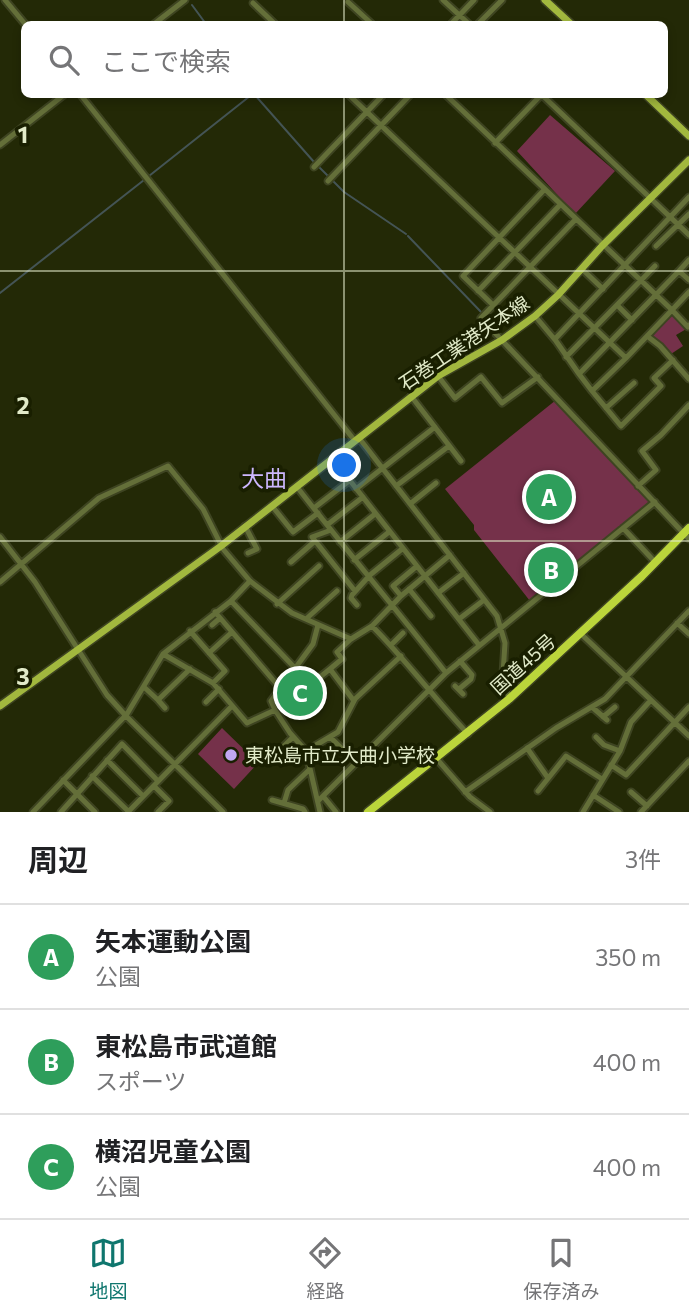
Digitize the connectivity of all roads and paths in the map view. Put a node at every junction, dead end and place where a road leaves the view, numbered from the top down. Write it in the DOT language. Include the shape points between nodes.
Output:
graph roads {
  1 [pos="5,0"];
  2 [pos="185,0"];
  3 [pos="443,0"];
  4 [pos="474,0"];
  5 [pos="502,0"];
  6 [pos="545,0"];
  7 [pos="348,2"];
  8 [pos="253,3"];
  9 [pos="460,16"];
  10 [pos="22,21"];
  11 [pos="158,21"];
  12 [pos="272,21"];
  13 [pos="369,21"];
  14 [pos="454,21"];
  15 [pos="466,21"];
  16 [pos="481,21"];
  17 [pos="568,21"];
  18 [pos="60,98"];
  19 [pos="83,98"];
  20 [pos="352,98"];
  21 [pos="380,98"];
  22 [pos="407,98"];
  23 [pos="449,98"];
  24 [pos="539,98"];
  25 [pos="545,98"];
  26 [pos="649,98"];
  27 [pos="367,112"];
  28 [pos="382,126"];
  29 [pos="689,136"];
  30 [pos="495,143"];
  31 [pos="0,145"];
  32 [pos="689,159"];
  33 [pos="314,167"];
  34 [pos="328,181"];
  35 [pos="544,190"];
  36 [pos="650,197"];
  37 [pos="689,197"];
  38 [pos="559,205"];
  39 [pos="689,214"];
  40 [pos="670,217"];
  41 [pos="575,220"];
  42 [pos="678,225"];
  43 [pos="689,235"];
  44 [pos="499,238"];
  45 [pos="602,246"];
  46 [pos="656,246"];
  47 [pos="515,253"];
  48 [pos="689,260"];
  49 [pos="624,266"];
  50 [pos="655,266"];
  51 [pos="530,268"];
  52 [pos="582,269"];
  53 [pos="679,271"];
  54 [pos="640,280"];
  55 [pos="689,280"];
  56 [pos="603,289"];
  57 [pos="478,291"];
  58 [pos="689,292"];
  59 [pos="558,295"];
  60 [pos="656,295"];
  61 [pos="493,305"];
  62 [pos="617,305"];
  63 [pos="672,310"];
  64 [pos="579,313"];
  65 [pos="535,316"];
  66 [pos="632,320"];
  67 [pos="689,325"];
  68 [pos="594,328"];
  69 [pos="646,336"];
  70 [pos="555,339"];
  71 [pos="502,340"];
  72 [pos="609,342"];
  73 [pos="566,357"];
  74 [pos="626,358"];
  75 [pos="673,360"];
  76 [pos="686,371"];
  77 [pos="579,374"];
  78 [pos="438,376"];
  79 [pos="538,377"];
  80 [pos="689,379"];
  81 [pos="634,383"];
  82 [pos="592,391"];
  83 [pos="411,396"];
  84 [pos="454,398"];
  85 [pos="689,404"];
  86 [pos="460,405"];
  87 [pos="607,408"];
  88 [pos="435,427"];
  89 [pos="357,440"];
  90 [pos="449,446"];
  91 [pos="333,460"];
  92 [pos="461,461"];
  93 [pos="382,468"];
  94 [pos="349,481"];
  95 [pos="436,483"];
  96 [pos="396,486"];
  97 [pos="638,486"];
  98 [pos="297,487"];
  99 [pos="356,489"];
  100 [pos="363,497"];
  101 [pos="655,502"];
  102 [pos="410,504"];
  103 [pos="272,506"];
  104 [pos="316,511"];
  105 [pos="376,514"];
  106 [pos="245,527"];
  107 [pos="329,527"];
  108 [pos="623,528"];
  109 [pos="389,532"];
  110 [pos="687,533"];
  111 [pos="0,537"];
  112 [pos="315,541"];
  113 [pos="340,542"];
  114 [pos="220,546"];
  115 [pos="402,549"];
  116 [pos="248,554"];
  117 [pos="450,555"];
  118 [pos="354,560"];
  119 [pos="291,562"];
  120 [pos="21,563"];
  121 [pos="656,563"];
  122 [pos="319,566"];
  123 [pos="417,566"];
  124 [pos="464,573"];
  125 [pos="424,575"];
  126 [pos="368,578"];
  127 [pos="250,581"];
  128 [pos="0,582"];
  129 [pos="410,589"];
  130 [pos="337,591"];
  131 [pos="355,591"];
  132 [pos="438,593"];
  133 [pos="401,596"];
  134 [pos="484,600"];
  135 [pos="231,601"];
  136 [pos="277,604"];
  137 [pos="357,605"];
  138 [pos="392,605"];
  139 [pos="689,611"];
  140 [pos="215,612"];
  141 [pos="431,616"];
  142 [pos="220,618"];
  143 [pos="306,619"];
  144 [pos="459,619"];
  145 [pos="677,623"];
  146 [pos="212,625"];
  147 [pos="318,625"];
  148 [pos="372,626"];
  149 [pos="501,627"];
  150 [pos="190,631"];
  151 [pos="232,632"];
  152 [pos="402,633"];
  153 [pos="580,633"];
  154 [pos="689,634"];
  155 [pos="351,639"];
  156 [pos="391,645"];
  157 [pos="479,645"];
  158 [pos="78,651"];
  159 [pos="209,653"];
  160 [pos="163,654"];
  161 [pos="401,656"];
  162 [pos="460,661"];
  163 [pos="294,667"];
  164 [pos="330,668"];
  165 [pos="190,669"];
  166 [pos="446,673"];
  167 [pos="320,677"];
  168 [pos="626,677"];
  169 [pos="212,683"];
  170 [pos="144,687"];
  171 [pos="280,688"];
  172 [pos="219,689"];
  173 [pos="459,690"];
  174 [pos="428,692"];
  175 [pos="509,699"];
  176 [pos="158,700"];
  177 [pos="651,700"];
  178 [pos="354,701"];
  179 [pos="205,702"];
  180 [pos="0,706"];
  181 [pos="232,706"];
  182 [pos="592,707"];
  183 [pos="615,707"];
  184 [pos="689,707"];
  185 [pos="165,708"];
  186 [pos="275,710"];
  187 [pos="126,716"];
  188 [pos="675,722"];
  189 [pos="468,734"];
  190 [pos="689,736"];
  191 [pos="293,737"];
  192 [pos="330,737"];
  193 [pos="596,737"];
  194 [pos="527,748"];
  195 [pos="306,751"];
  196 [pos="621,751"];
  197 [pos="277,753"];
  198 [pos="436,758"];
  199 [pos="107,760"];
  200 [pos="689,761"];
  201 [pos="357,763"];
  202 [pos="174,764"];
  203 [pos="611,765"];
  204 [pos="310,769"];
  205 [pos="92,776"];
  206 [pos="548,778"];
  207 [pos="602,779"];
  208 [pos="63,780"];
  209 [pos="156,783"];
  210 [pos="538,791"];
  211 [pos="465,792"];
  212 [pos="631,792"];
  213 [pos="76,793"];
  214 [pos="593,795"];
  215 [pos="144,796"];
  216 [pos="272,800"];
  217 [pos="284,803"];
  218 [pos="320,804"];
  219 [pos="481,809"];
  220 [pos="607,809"];
  221 [pos="374,810"];
  222 [pos="645,810"];
  223 [pos="221,811"];
  224 [pos="33,812"];
  225 [pos="61,812"];
  226 [pos="95,812"];
  227 [pos="128,812"];
  228 [pos="158,812"];
  229 [pos="307,812"];
  230 [pos="336,812"];
  231 [pos="490,812"];
  232 [pos="583,812"];
  233 [pos="619,812"];
  1 -- 10 [label="street"];
  2 -- 11 [label="street"];
  3 -- 9 [label="street"];
  4 -- 9 [label="street"];
  5 -- 16 [label="street"];
  6 -- 17 [label="main road"];
  7 -- 13 [label="street"];
  8 -- 12 [label="street"];
  9 -- 14 [label="street"];
  9 -- 15 [label="street"];
  18 -- 31 [label="street"];
  19 -- 89 [label="street"];
  20 -- 27 [label="street"];
  21 -- 27 [label="street"];
  22 -- 28 [label="street"];
  23 -- 30 [label="street"];
  24 -- 30 [label="street"];
  25 -- 36 [label="street"];
  26 -- 29 [label="main road"];
  27 -- 28 [label="street"];
  27 -- 33 [label="street"];
  28 -- 34 [label="street"];
  28 -- 44 [label="street"];
  30 -- 35 [label="street"];
  32 -- 36 [label="main road, 石巻工業港矢本線"];
  35 -- 38 [label="street"];
  35 -- 44 [label="street"];
  36 -- 40 [label="street"];
  36 -- 45 [label="main road, 石巻工業港矢本線"];
  37 -- 40 [label="street"];
  38 -- 41 [label="street"];
  38 -- 47 [label="street"];
  39 -- 42 [label="street"];
  40 -- 42 [label="street"];
  40 -- 49 [label="street"];
  41 -- 45 [label="street"];
  41 -- 51 [label="street"];
  42 -- 43 [label="street"];
  42 -- 46 [label="street"];
  44 -- 47 [label="street"];
  44 -- 57 [label="street" via="463,276"];
  45 -- 49 [label="street"];
  45 -- 52 [label="main road, 石巻工業港矢本線"];
  47 -- 51 [label="street"];
  47 -- 57 [label="street"];
  48 -- 53 [label="street"];
  49 -- 54 [label="street"];
  49 -- 56 [label="street"];
  50 -- 54 [label="street"];
  51 -- 59 [label="street"];
  51 -- 61 [label="street"];
  52 -- 56 [label="street"];
  52 -- 59 [label="main road, 石巻工業港矢本線"];
  53 -- 55 [label="street"];
  53 -- 60 [label="street"];
  54 -- 60 [label="street"];
  54 -- 62 [label="street"];
  56 -- 64 [label="street"];
  57 -- 61 [label="street"];
  58 -- 63 [label="street"];
  59 -- 64 [label="street"];
  59 -- 65 [label="main road, 石巻工業港矢本線"];
  60 -- 63 [label="street"];
  60 -- 66 [label="street"];
  61 -- 71 [label="street" via="481,318"];
  62 -- 66 [label="street"];
  62 -- 68 [label="street"];
  63 -- 67 [label="street"];
  63 -- 69 [label="street"];
  64 -- 68 [label="street"];
  64 -- 70 [label="street"];
  65 -- 70 [label="street"];
  65 -- 71 [label="main road, 石巻工業港矢本線"];
  66 -- 72 [label="street"];
  68 -- 72 [label="street"];
  68 -- 73 [label="street"];
  69 -- 74 [label="street"];
  69 -- 75 [label="street"];
  70 -- 73 [label="street"];
  71 -- 78 [label="main road, 石巻工業港矢本線"];
  71 -- 79 [label="street"];
  72 -- 74 [label="street"];
  72 -- 77 [label="street"];
  73 -- 77 [label="street"];
  74 -- 82 [label="street"];
  75 -- 76 [label="street"];
  75 -- 87 [label="street" via="654,379 661,386 621,426"];
  76 -- 80 [label="street"];
  77 -- 82 [label="street"];
  78 -- 83 [label="main road, 石巻工業港矢本線"];
  78 -- 84 [label="street"];
  79 -- 84 [label="street" via="502,403 481,377"];
  79 -- 97 [label="street"];
  81 -- 87 [label="street"];
  82 -- 87 [label="street"];
  83 -- 88 [label="street"];
  83 -- 89 [label="main road, 石巻工業港矢本線"];
  84 -- 86 [label="street"];
  85 -- 97 [label="street" via="642,451 656,470"];
  88 -- 90 [label="street"];
  88 -- 93 [label="street"];
  89 -- 91 [label="main road, 石巻工業港矢本線"];
  89 -- 93 [label="street"];
  90 -- 92 [label="street"];
  90 -- 96 [label="street"];
  91 -- 94 [label="street"];
  91 -- 98 [label="main road, 石巻工業港矢本線"];
  93 -- 96 [label="street"];
  93 -- 99 [label="street"];
  94 -- 99 [label="street"];
  94 -- 104 [label="street"];
  95 -- 102 [label="street"];
  96 -- 102 [label="street"];
  97 -- 101 [label="street"];
  98 -- 103 [label="main road, 石巻工業港矢本線"];
  98 -- 104 [label="street"];
  99 -- 100 [label="street"];
  100 -- 105 [label="street"];
  100 -- 107 [label="street"];
  101 -- 108 [label="street"];
  101 -- 110 [label="street"];
  102 -- 117 [label="street"];
  103 -- 104 [label="street" via="293,532"];
  103 -- 106 [label="main road, 石巻工業港矢本線"];
  104 -- 107 [label="street"];
  105 -- 109 [label="street"];
  105 -- 113 [label="street"];
  106 -- 114 [label="main road, 石巻工業港矢本線"];
  106 -- 116 [label="street" via="258,548"];
  107 -- 112 [label="street" via="312,537"];
  107 -- 113 [label="street"];
  108 -- 121 [label="street"];
  108 -- 149 [label="street"];
  109 -- 115 [label="street"];
  109 -- 118 [label="street"];
  110 -- 121 [label="highway, 国道45号"];
  111 -- 120 [label="street"];
  112 -- 119 [label="street"];
  112 -- 131 [label="street"];
  113 -- 118 [label="street"];
  114 -- 120 [label="street" via="203,509 164,466 99,498"];
  114 -- 127 [label="street"];
  114 -- 158 [label="main road, 石巻工業港矢本線"];
  115 -- 123 [label="street"];
  115 -- 126 [label="street"];
  117 -- 124 [label="street"];
  117 -- 125 [label="street"];
  118 -- 126 [label="street"];
  120 -- 128 [label="street"];
  120 -- 158 [label="street"];
  121 -- 153 [label="highway, 国道45号"];
  122 -- 136 [label="street"];
  123 -- 125 [label="street"];
  123 -- 133 [label="street" via="393,586"];
  124 -- 132 [label="street"];
  124 -- 134 [label="street"];
  125 -- 129 [label="street"];
  125 -- 132 [label="street"];
  126 -- 131 [label="street"];
  126 -- 138 [label="street"];
  127 -- 135 [label="street"];
  127 -- 136 [label="street"];
  129 -- 133 [label="street"];
  129 -- 141 [label="street"];
  130 -- 143 [label="street"];
  131 -- 137 [label="street" via="351,598"];
  132 -- 144 [label="street"];
  133 -- 138 [label="street"];
  134 -- 144 [label="street"];
  134 -- 149 [label="street"];
  135 -- 140 [label="street"];
  135 -- 163 [label="street"];
  136 -- 143 [label="street"];
  138 -- 148 [label="street"];
  138 -- 166 [label="street"];
  139 -- 145 [label="street"];
  140 -- 142 [label="street"];
  140 -- 150 [label="street"];
  142 -- 146 [label="street"];
  142 -- 151 [label="street"];
  143 -- 147 [label="street"];
  144 -- 157 [label="street"];
  145 -- 154 [label="street"];
  145 -- 168 [label="street"];
  147 -- 155 [label="street"];
  147 -- 163 [label="street" via="313,644"];
  148 -- 155 [label="street"];
  148 -- 156 [label="street"];
  149 -- 157 [label="street"];
  149 -- 175 [label="street"];
  150 -- 159 [label="street"];
  150 -- 160 [label="street"];
  151 -- 159 [label="street"];
  151 -- 171 [label="street"];
  152 -- 156 [label="street"];
  153 -- 168 [label="street"];
  153 -- 175 [label="highway, 国道45号"];
  155 -- 164 [label="street" via="337,652 342,659"];
  156 -- 161 [label="street"];
  157 -- 162 [label="street"];
  158 -- 180 [label="main road, 石巻工業港矢本線"];
  158 -- 187 [label="street"];
  159 -- 169 [label="street" via="225,671"];
  160 -- 165 [label="street"];
  160 -- 170 [label="street"];
  161 -- 174 [label="street"];
  161 -- 178 [label="street"];
  162 -- 166 [label="street"];
  162 -- 173 [label="street" via="472,675"];
  163 -- 171 [label="street"];
  164 -- 167 [label="street"];
  164 -- 178 [label="street"];
  165 -- 169 [label="street"];
  165 -- 176 [label="street"];
  166 -- 174 [label="street"];
  168 -- 177 [label="street"];
  168 -- 182 [label="street"];
  169 -- 172 [label="street"];
  170 -- 176 [label="street"];
  170 -- 187 [label="street"];
  171 -- 186 [label="street" via="271,701"];
  172 -- 179 [label="street"];
  172 -- 181 [label="street"];
  174 -- 189 [label="street"];
  174 -- 201 [label="street"];
  175 -- 189 [label="highway, 国道45号"];
  176 -- 185 [label="street"];
  177 -- 188 [label="street"];
  177 -- 196 [label="street" via="631,722"];
  178 -- 192 [label="street" via="338,732"];
  181 -- 186 [label="street" via="247,723"];
  181 -- 202 [label="street"];
  182 -- 183 [label="street" via="605,719"];
  182 -- 194 [label="street"];
  184 -- 188 [label="street"];
  186 -- 191 [label="street"];
  187 -- 202 [label="street"];
  187 -- 208 [label="street"];
  188 -- 190 [label="street"];
  188 -- 203 [label="street" via="626,775"];
  189 -- 198 [label="highway, 国道45号"];
  191 -- 195 [label="street"];
  191 -- 197 [label="street"];
  192 -- 195 [label="street"];
  192 -- 201 [label="street"];
  193 -- 196 [label="street"];
  194 -- 206 [label="street"];
  194 -- 211 [label="street"];
  195 -- 204 [label="street"];
  196 -- 203 [label="street"];
  198 -- 211 [label="street"];
  198 -- 221 [label="highway, 国道45号"];
  199 -- 205 [label="street"];
  199 -- 209 [label="street" via="122,744"];
  199 -- 215 [label="street"];
  200 -- 222 [label="street"];
  201 -- 218 [label="street"];
  202 -- 209 [label="street"];
  202 -- 223 [label="street"];
  203 -- 207 [label="street"];
  204 -- 217 [label="street" via="288,790"];
  204 -- 218 [label="street"];
  205 -- 213 [label="street"];
  205 -- 227 [label="street"];
  206 -- 207 [label="street" via="566,756"];
  206 -- 210 [label="street"];
  207 -- 214 [label="street"];
  208 -- 213 [label="street"];
  208 -- 224 [label="street"];
  209 -- 215 [label="street"];
  209 -- 228 [label="street" via="169,801"];
  211 -- 219 [label="street"];
  212 -- 222 [label="street"];
  213 -- 225 [label="street"];
  213 -- 226 [label="street"];
  214 -- 220 [label="street"];
  214 -- 232 [label="street"];
  215 -- 227 [label="street"];
  216 -- 217 [label="street"];
  217 -- 229 [label="street"];
  218 -- 229 [label="street"];
  218 -- 230 [label="street"];
  219 -- 231 [label="street"];
  220 -- 233 [label="street"];
}
